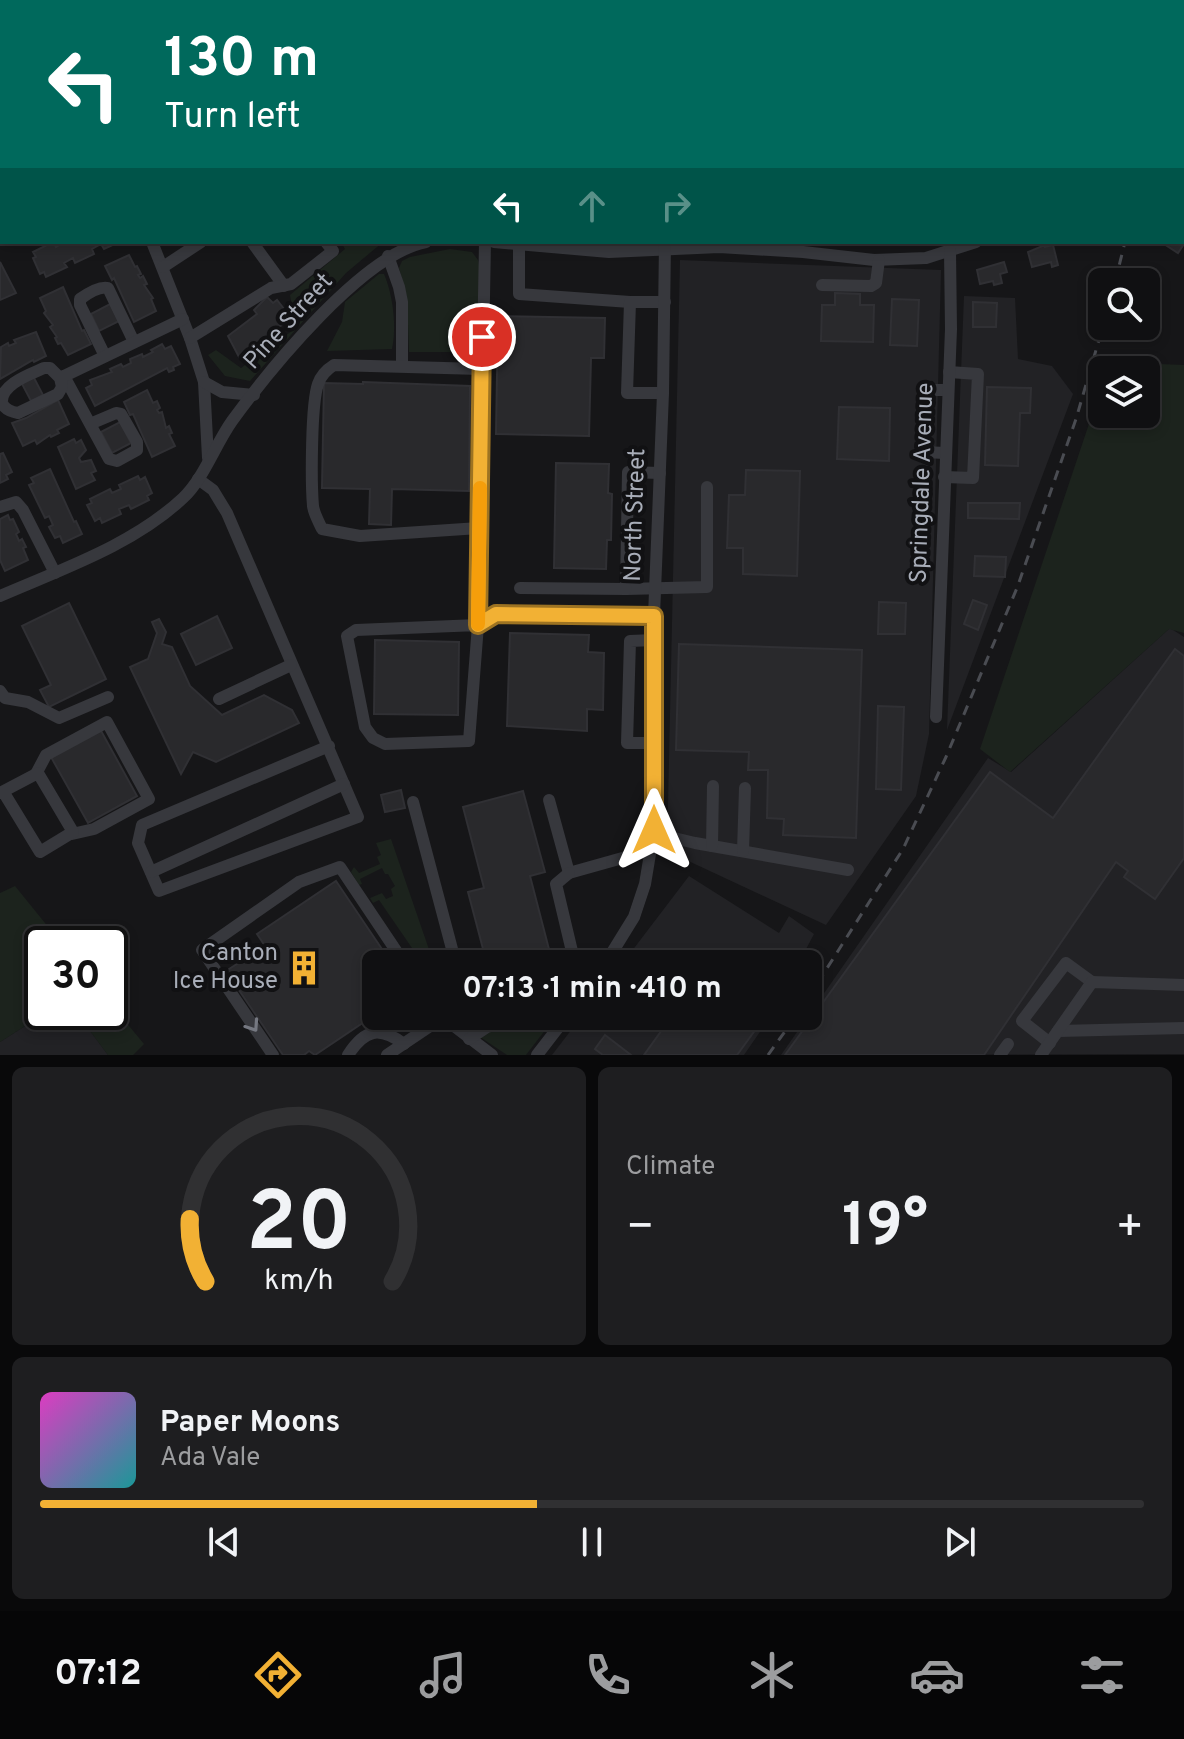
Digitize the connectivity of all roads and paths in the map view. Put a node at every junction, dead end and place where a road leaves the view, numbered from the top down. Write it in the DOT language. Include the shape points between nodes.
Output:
graph roads {
  1 [pos="153,244"];
  2 [pos="198,244"];
  3 [pos="253,244"];
  4 [pos="328,244"];
  5 [pos="421,244"];
  6 [pos="485,244"];
  7 [pos="519,244"];
  8 [pos="551,244"];
  9 [pos="970,244"];
  10 [pos="664,246"];
  11 [pos="950,251"];
  12 [pos="388,256"];
  13 [pos="879,260"];
  14 [pos="163,267"];
  15 [pos="822,285"];
  16 [pos="284,286"];
  17 [pos="630,302"];
  18 [pos="665,302"];
  19 [pos="183,319"];
  20 [pos="190,338"];
  21 [pos="134,342"];
  22 [pos="105,356"];
  23 [pos="402,366"];
  24 [pos="481,369"];
  25 [pos="949,372"];
  26 [pos="62,377"];
  27 [pos="204,382"];
  28 [pos="948,390"];
  29 [pos="663,393"];
  30 [pos="254,395"];
  31 [pos="90,424"];
  32 [pos="945,453"];
  33 [pos="208,458"];
  34 [pos="660,473"];
  35 [pos="944,477"];
  36 [pos="198,479"];
  37 [pos="707,487"];
  38 [pos="0,507"];
  39 [pos="479,528"];
  40 [pos="55,573"];
  41 [pos="520,588"];
  42 [pos="626,589"];
  43 [pos="655,589"];
  44 [pos="0,596"];
  45 [pos="654,616"];
  46 [pos="478,625"];
  47 [pos="654,640"];
  48 [pos="291,665"];
  49 [pos="0,691"];
  50 [pos="108,697"];
  51 [pos="219,699"];
  52 [pos="936,717"];
  53 [pos="654,743"];
  54 [pos="329,746"];
  55 [pos="36,774"];
  56 [pos="344,784"];
  57 [pos="713,786"];
  58 [pos="745,788"];
  59 [pos="2,793"];
  60 [pos="549,800"];
  61 [pos="413,802"];
  62 [pos="653,833"];
  63 [pos="72,834"];
  64 [pos="712,846"];
  65 [pos="651,850"];
  66 [pos="743,851"];
  67 [pos="848,870"];
  68 [pos="151,872"];
  69 [pos="569,873"];
  70 [pos="396,950"];
  71 [pos="452,950"];
  72 [pos="572,950"];
  73 [pos="614,950"];
  74 [pos="1092,982"];
  75 [pos="1184,985"];
  76 [pos="1184,1028"];
  77 [pos="423,1030"];
  78 [pos="458,1030"];
  79 [pos="482,1030"];
  80 [pos="556,1030"];
  81 [pos="1058,1031"];
  82 [pos="469,1039"];
  83 [pos="1050,1043"];
  84 [pos="404,1044"];
  85 [pos="1008,1044"];
  86 [pos="273,1055"];
  87 [pos="348,1055"];
  88 [pos="387,1055"];
  89 [pos="492,1055"];
  90 [pos="537,1055"];
  91 [pos="1000,1055"];
  92 [pos="1041,1055"];
  1 -- 14 [label="street"];
  2 -- 14 [label="street"];
  3 -- 16 [label="street"];
  4 -- 16 [label="street" via="333,251"];
  5 -- 12 [label="street, Pine Street"];
  6 -- 24 [label="street"];
  7 -- 8 [label="street"];
  7 -- 17 [label="street" via="519,294"];
  8 -- 10 [label="street" via="609,252"];
  9 -- 11 [label="street"];
  10 -- 13 [label="street"];
  10 -- 18 [label="street, North Street"];
  11 -- 13 [label="street"];
  11 -- 25 [label="street, Springdale Avenue"];
  12 -- 23 [label="street" via="402,302"];
  12 -- 30 [label="street, Pine Street" via="356,280"];
  13 -- 15 [label="street" via="871,286"];
  14 -- 19 [label="street"];
  16 -- 20 [label="street" via="271,288"];
  17 -- 18 [label="street"];
  17 -- 29 [label="street" via="627,393"];
  18 -- 29 [label="street, North Street"];
  19 -- 20 [label="street"];
  19 -- 21 [label="street"];
  20 -- 27 [label="street"];
  21 -- 22 [label="street"];
  21 -- 22 [label="street" via="108,288 84,296 80,305"];
  22 -- 26 [label="street"];
  23 -- 24 [label="street"];
  23 -- 39 [label="street" via="334,365 318,381 313,509 322,529 360,536"];
  24 -- 39 [label="street"];
  25 -- 28 [label="street, Springdale Avenue"];
  25 -- 35 [label="street" via="978,374 973,478"];
  26 -- 26 [label="street" via="58,394 18,413 2,403 5,387 44,368"];
  26 -- 31 [label="street"];
  27 -- 30 [label="street" via="222,392"];
  27 -- 33 [label="street"];
  28 -- 32 [label="street, Springdale Avenue"];
  28 -- 32 [label="street" via="926,390 924,452"];
  29 -- 34 [label="street, North Street"];
  30 -- 33 [label="street, Pine Street"];
  32 -- 35 [label="street, Springdale Avenue"];
  33 -- 36 [label="street, Pine Street"];
  34 -- 42 [label="street" via="628,472"];
  34 -- 43 [label="street, North Street"];
  35 -- 52 [label="street, Springdale Avenue"];
  36 -- 40 [label="street, Pine Street" via="156,519"];
  36 -- 48 [label="street" via="213,490 227,513"];
  37 -- 43 [label="street" via="707,587"];
  38 -- 40 [label="street" via="16,502 23,510"];
  39 -- 46 [label="street"];
  40 -- 44 [label="street, Pine Street"];
  41 -- 42 [label="street"];
  42 -- 43 [label="street"];
  43 -- 45 [label="street, North Street"];
  45 -- 46 [label="street" via="496,614"];
  45 -- 47 [label="street, North Street"];
  46 -- 46 [label="street" via="356,630 347,636 365,727 373,738 385,744 469,741"];
  47 -- 53 [label="street, North Street"];
  47 -- 53 [label="street" via="630,641 627,743"];
  48 -- 51 [label="street"];
  48 -- 54 [label="street"];
  49 -- 50 [label="street" via="5,698 28,702 59,718"];
  53 -- 62 [label="street, North Street"];
  54 -- 56 [label="street"];
  54 -- 68 [label="street" via="142,825 138,843"];
  55 -- 59 [label="street"];
  55 -- 63 [label="street"];
  55 -- 63 [label="street" via="46,755 107,722 149,799 94,829"];
  56 -- 68 [label="street"];
  56 -- 68 [label="street" via="358,817 159,891"];
  57 -- 64 [label="street"];
  58 -- 66 [label="street"];
  59 -- 63 [label="street" via="40,852"];
  60 -- 69 [label="street"];
  61 -- 71 [label="street"];
  62 -- 64 [label="street"];
  62 -- 65 [label="street, North Street"];
  64 -- 66 [label="street"];
  65 -- 69 [label="street"];
  65 -- 73 [label="street, North Street" via="634,917"];
  66 -- 67 [label="street"];
  69 -- 72 [label="street" via="556,884"];
  70 -- 86 [label="street, one-way" via="340,867 299,882 202,950"];
  74 -- 75 [label="street"];
  74 -- 81 [label="street"];
  74 -- 83 [label="street" via="1066,963 1022,1021"];
  76 -- 81 [label="street"];
  77 -- 84 [label="street"];
  78 -- 82 [label="street"];
  79 -- 82 [label="street"];
  80 -- 90 [label="street"];
  81 -- 83 [label="street"];
  82 -- 89 [label="street"];
  83 -- 92 [label="street"];
  84 -- 87 [label="street" via="380,1031 365,1036"];
  84 -- 88 [label="street"];
  85 -- 91 [label="street"];
}
